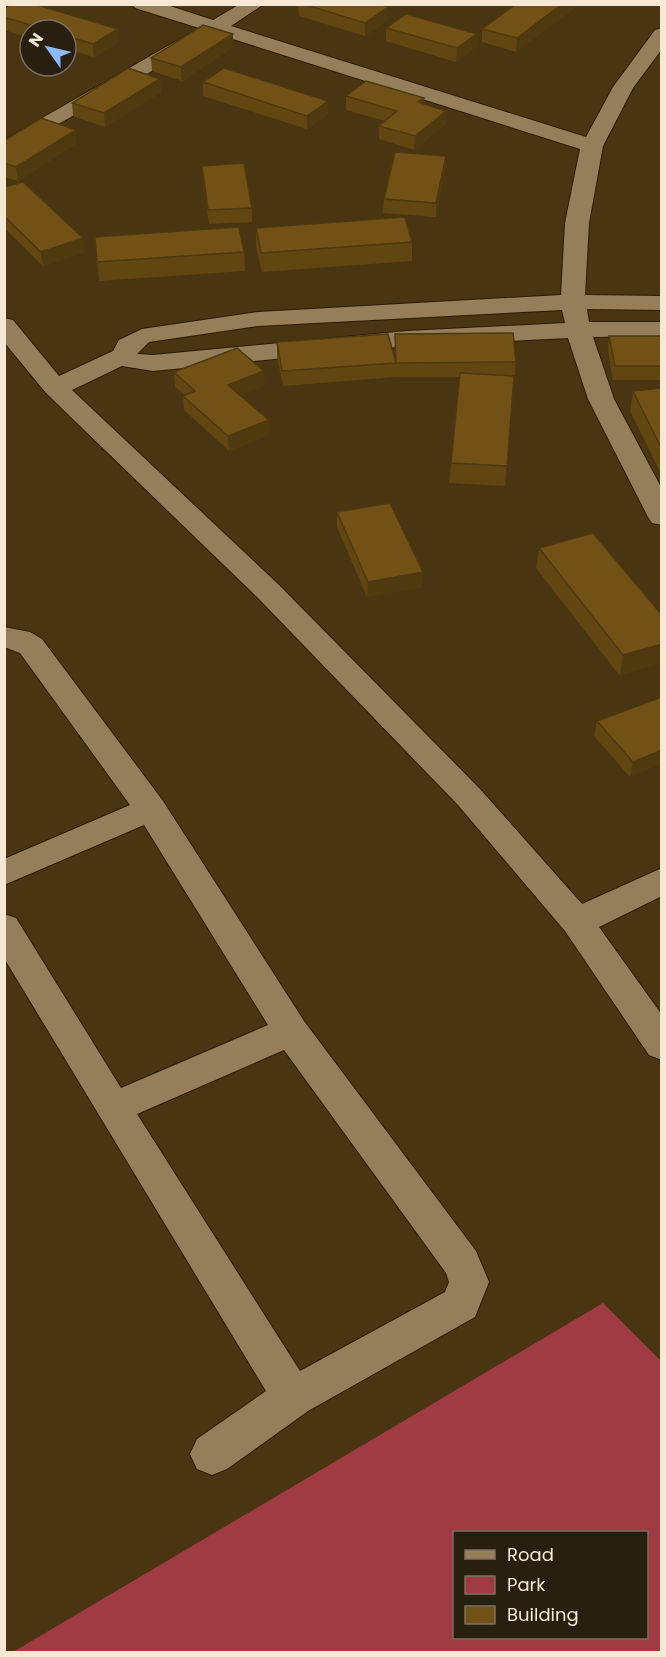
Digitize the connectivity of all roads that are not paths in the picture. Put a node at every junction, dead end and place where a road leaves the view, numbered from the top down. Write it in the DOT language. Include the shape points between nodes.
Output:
graph roads {
  1 [pos="142,4"];
  2 [pos="255,4"];
  3 [pos="217,28"];
  4 [pos="662,34"];
  5 [pos="592,146"];
  6 [pos="4,149"];
  7 [pos="573,302"];
  8 [pos="662,303"];
  9 [pos="4,325"];
  10 [pos="578,329"];
  11 [pos="662,329"];
  12 [pos="123,356"];
  13 [pos="55,388"];
  14 [pos="662,517"];
  15 [pos="4,637"];
  16 [pos="151,809"];
  17 [pos="4,873"];
  18 [pos="662,881"];
  19 [pos="577,922"];
  20 [pos="4,927"];
  21 [pos="291,1031"];
  22 [pos="662,1045"];
  23 [pos="113,1108"];
  24 [pos="293,1397"];
  25 [pos="212,1454"];
  1 -- 3 [label="street"];
  2 -- 3 [label="street"];
  3 -- 5 [label="street"];
  3 -- 6 [label="street"];
  4 -- 5 [label="street" via="624,87"];
  5 -- 7 [label="street" via="577,223"];
  7 -- 8 [label="street"];
  7 -- 10 [label="street"];
  7 -- 12 [label="street" via="258,319 142,336 128,345"];
  9 -- 13 [label="street"];
  10 -- 11 [label="street"];
  10 -- 12 [label="street" via="327,343 153,363 131,361"];
  10 -- 14 [label="street" via="601,399"];
  12 -- 13 [label="street"];
  13 -- 19 [label="street" via="268,592 469,798"];
  15 -- 16 [label="street" via="20,639 30,646"];
  16 -- 17 [label="street"];
  16 -- 21 [label="street"];
  18 -- 19 [label="street"];
  19 -- 22 [label="street"];
  20 -- 23 [label="street"];
  21 -- 23 [label="street"];
  21 -- 24 [label="street" via="462,1264 469,1282 461,1304"];
  23 -- 24 [label="street"];
  24 -- 25 [label="street"];
}
